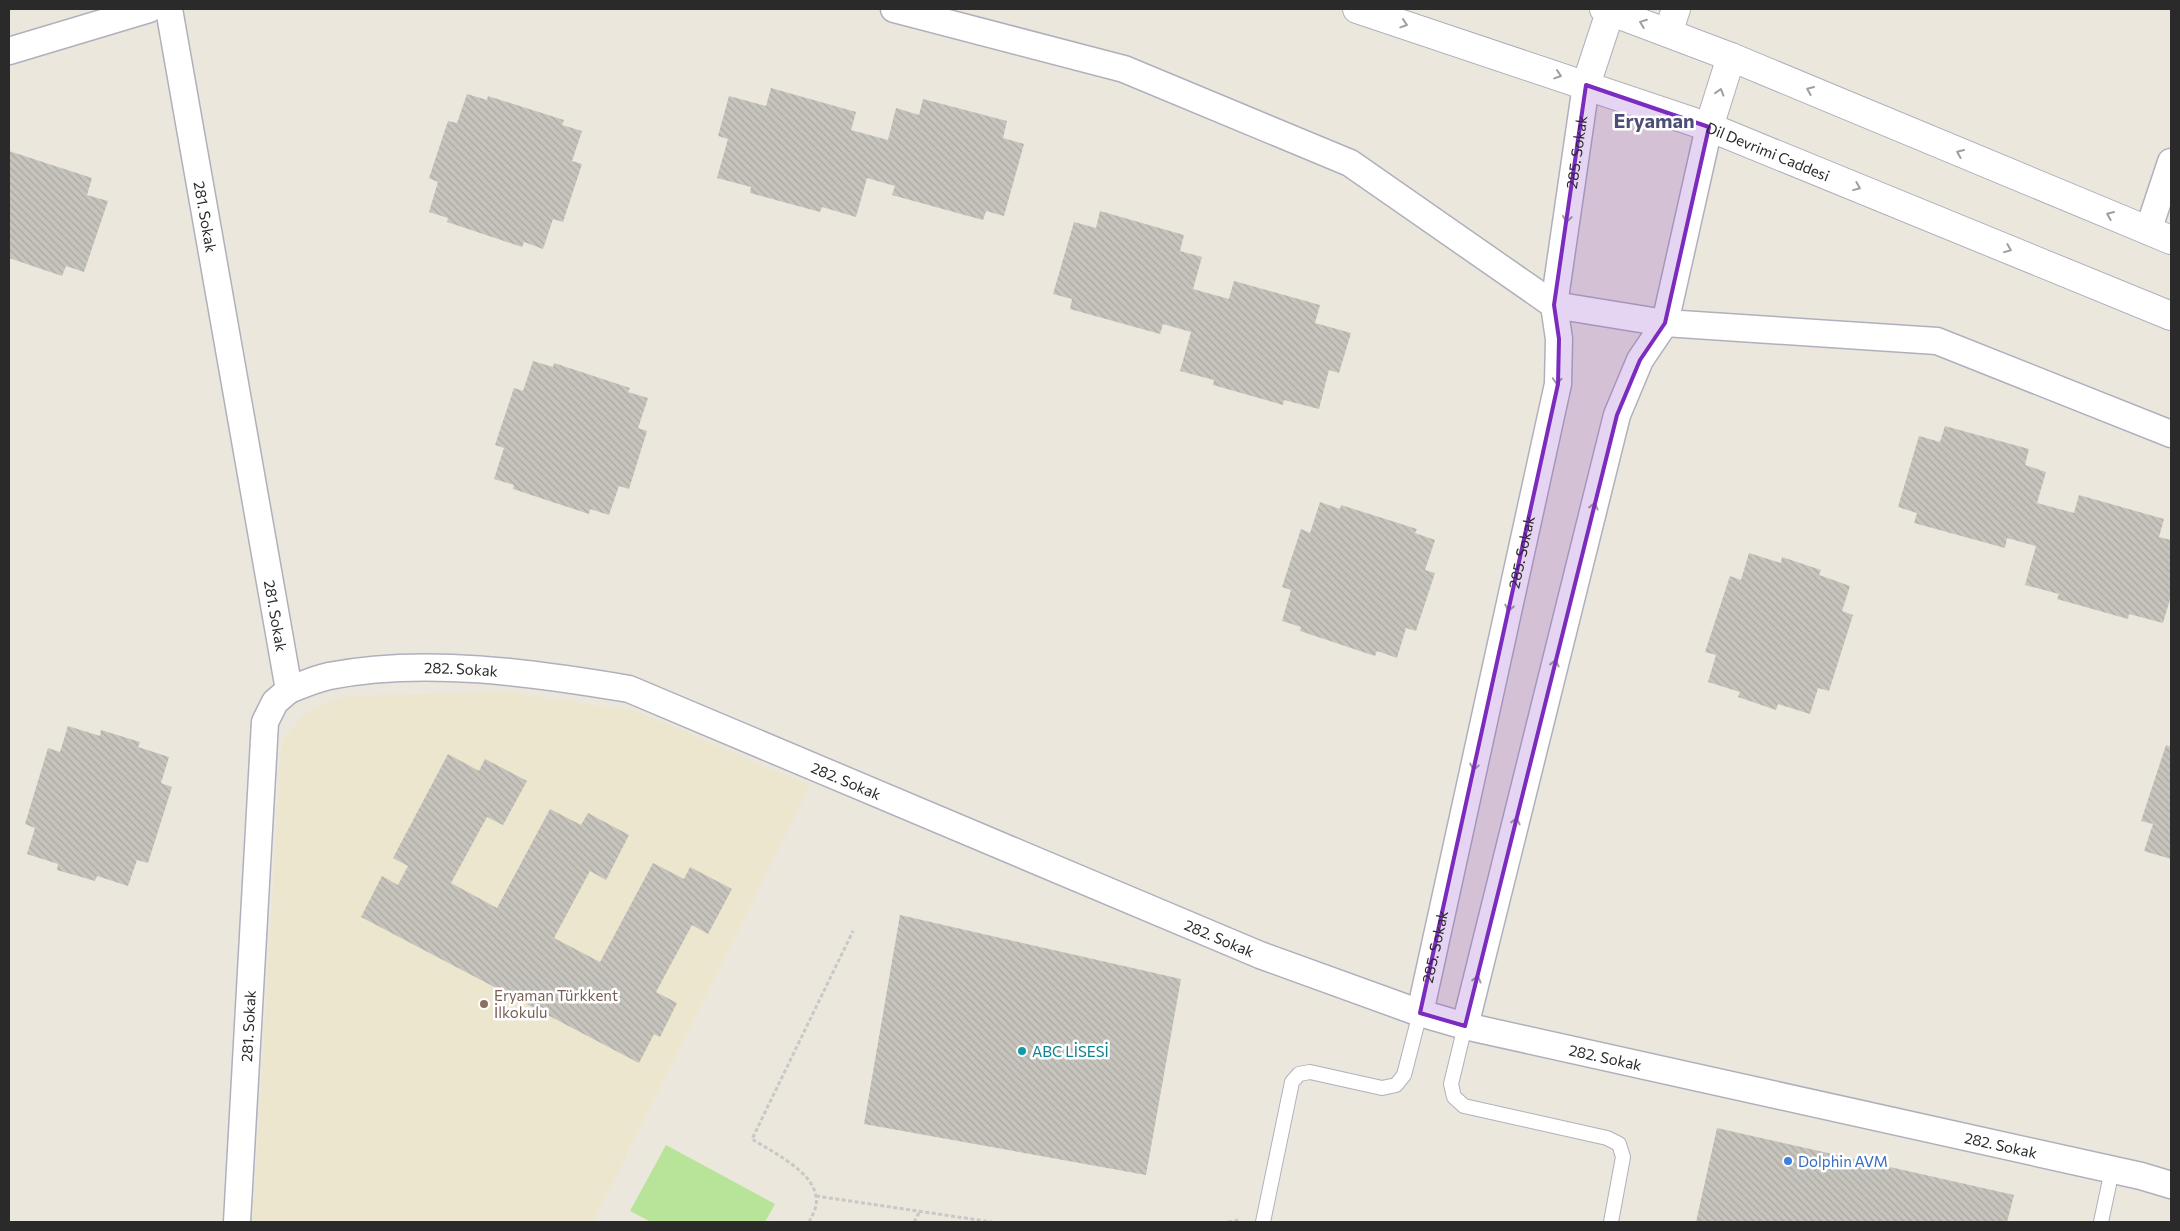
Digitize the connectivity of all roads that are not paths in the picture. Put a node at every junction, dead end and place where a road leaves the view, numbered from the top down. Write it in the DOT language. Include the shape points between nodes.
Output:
graph roads {
  1 [pos="149,9"];
  2 [pos="169,9"];
  3 [pos="894,9"];
  4 [pos="1357,9"];
  5 [pos="1608,9"];
  6 [pos="1672,21"];
  7 [pos="9,51"];
  8 [pos="1731,57"];
  9 [pos="1586,85"];
  10 [pos="1709,127"];
  11 [pos="2171,162"];
  12 [pos="2160,235"];
  13 [pos="1554,305"];
  14 [pos="2171,316"];
  15 [pos="1665,323"];
  16 [pos="2171,434"];
  17 [pos="289,690"];
  18 [pos="1420,1013"];
  19 [pos="1465,1026"];
  20 [pos="2112,1170"];
  21 [pos="2171,1185"];
  22 [pos="237,1222"];
  23 [pos="1263,1222"];
  24 [pos="1611,1222"];
  25 [pos="2100,1222"];
  1 -- 7 [label="street"];
  2 -- 17 [label="street, 281. Sokak"];
  3 -- 13 [label="street" via="1124,69 1350,163"];
  4 -- 9 [label="main road, Dil Devrimi Caddesi, one-way"];
  6 -- 5 [label="main road, one-way"];
  5 -- 9 [label="main road"];
  6 -- 8 [label="main road"];
  10 -- 8 [label="main road, one-way"];
  12 -- 8 [label="main road, one-way"];
  9 -- 10 [label="main road, Dil Devrimi Caddesi"];
  9 -- 13 [label="street, 285. Sokak, one-way"];
  10 -- 14 [label="main road, Dil Devrimi Caddesi, one-way"];
  10 -- 15 [label="street"];
  11 -- 12 [label="street"];
  13 -- 15 [label="street"];
  13 -- 18 [label="street, 285. Sokak, one-way" via="1559,339 1558,384"];
  15 -- 16 [label="street" via="1938,341"];
  19 -- 15 [label="street, one-way" via="1617,415 1640,360"];
  17 -- 18 [label="street, 282. Sokak" via="327,676 379,669 471,669 629,689 1260,955"];
  17 -- 22 [label="street, 281. Sokak" via="275,702 265,722"];
  18 -- 19 [label="street, 282. Sokak"];
  18 -- 23 [label="lane" via="1404,1075 1396,1085 1382,1088 1310,1072 1299,1074 1292,1082"];
  19 -- 20 [label="street, 282. Sokak"];
  19 -- 24 [label="lane" via="1451,1084 1454,1096 1464,1106 1607,1138 1619,1144 1623,1156"];
  20 -- 21 [label="street, 282. Sokak"];
  20 -- 25 [label="lane"];
}
